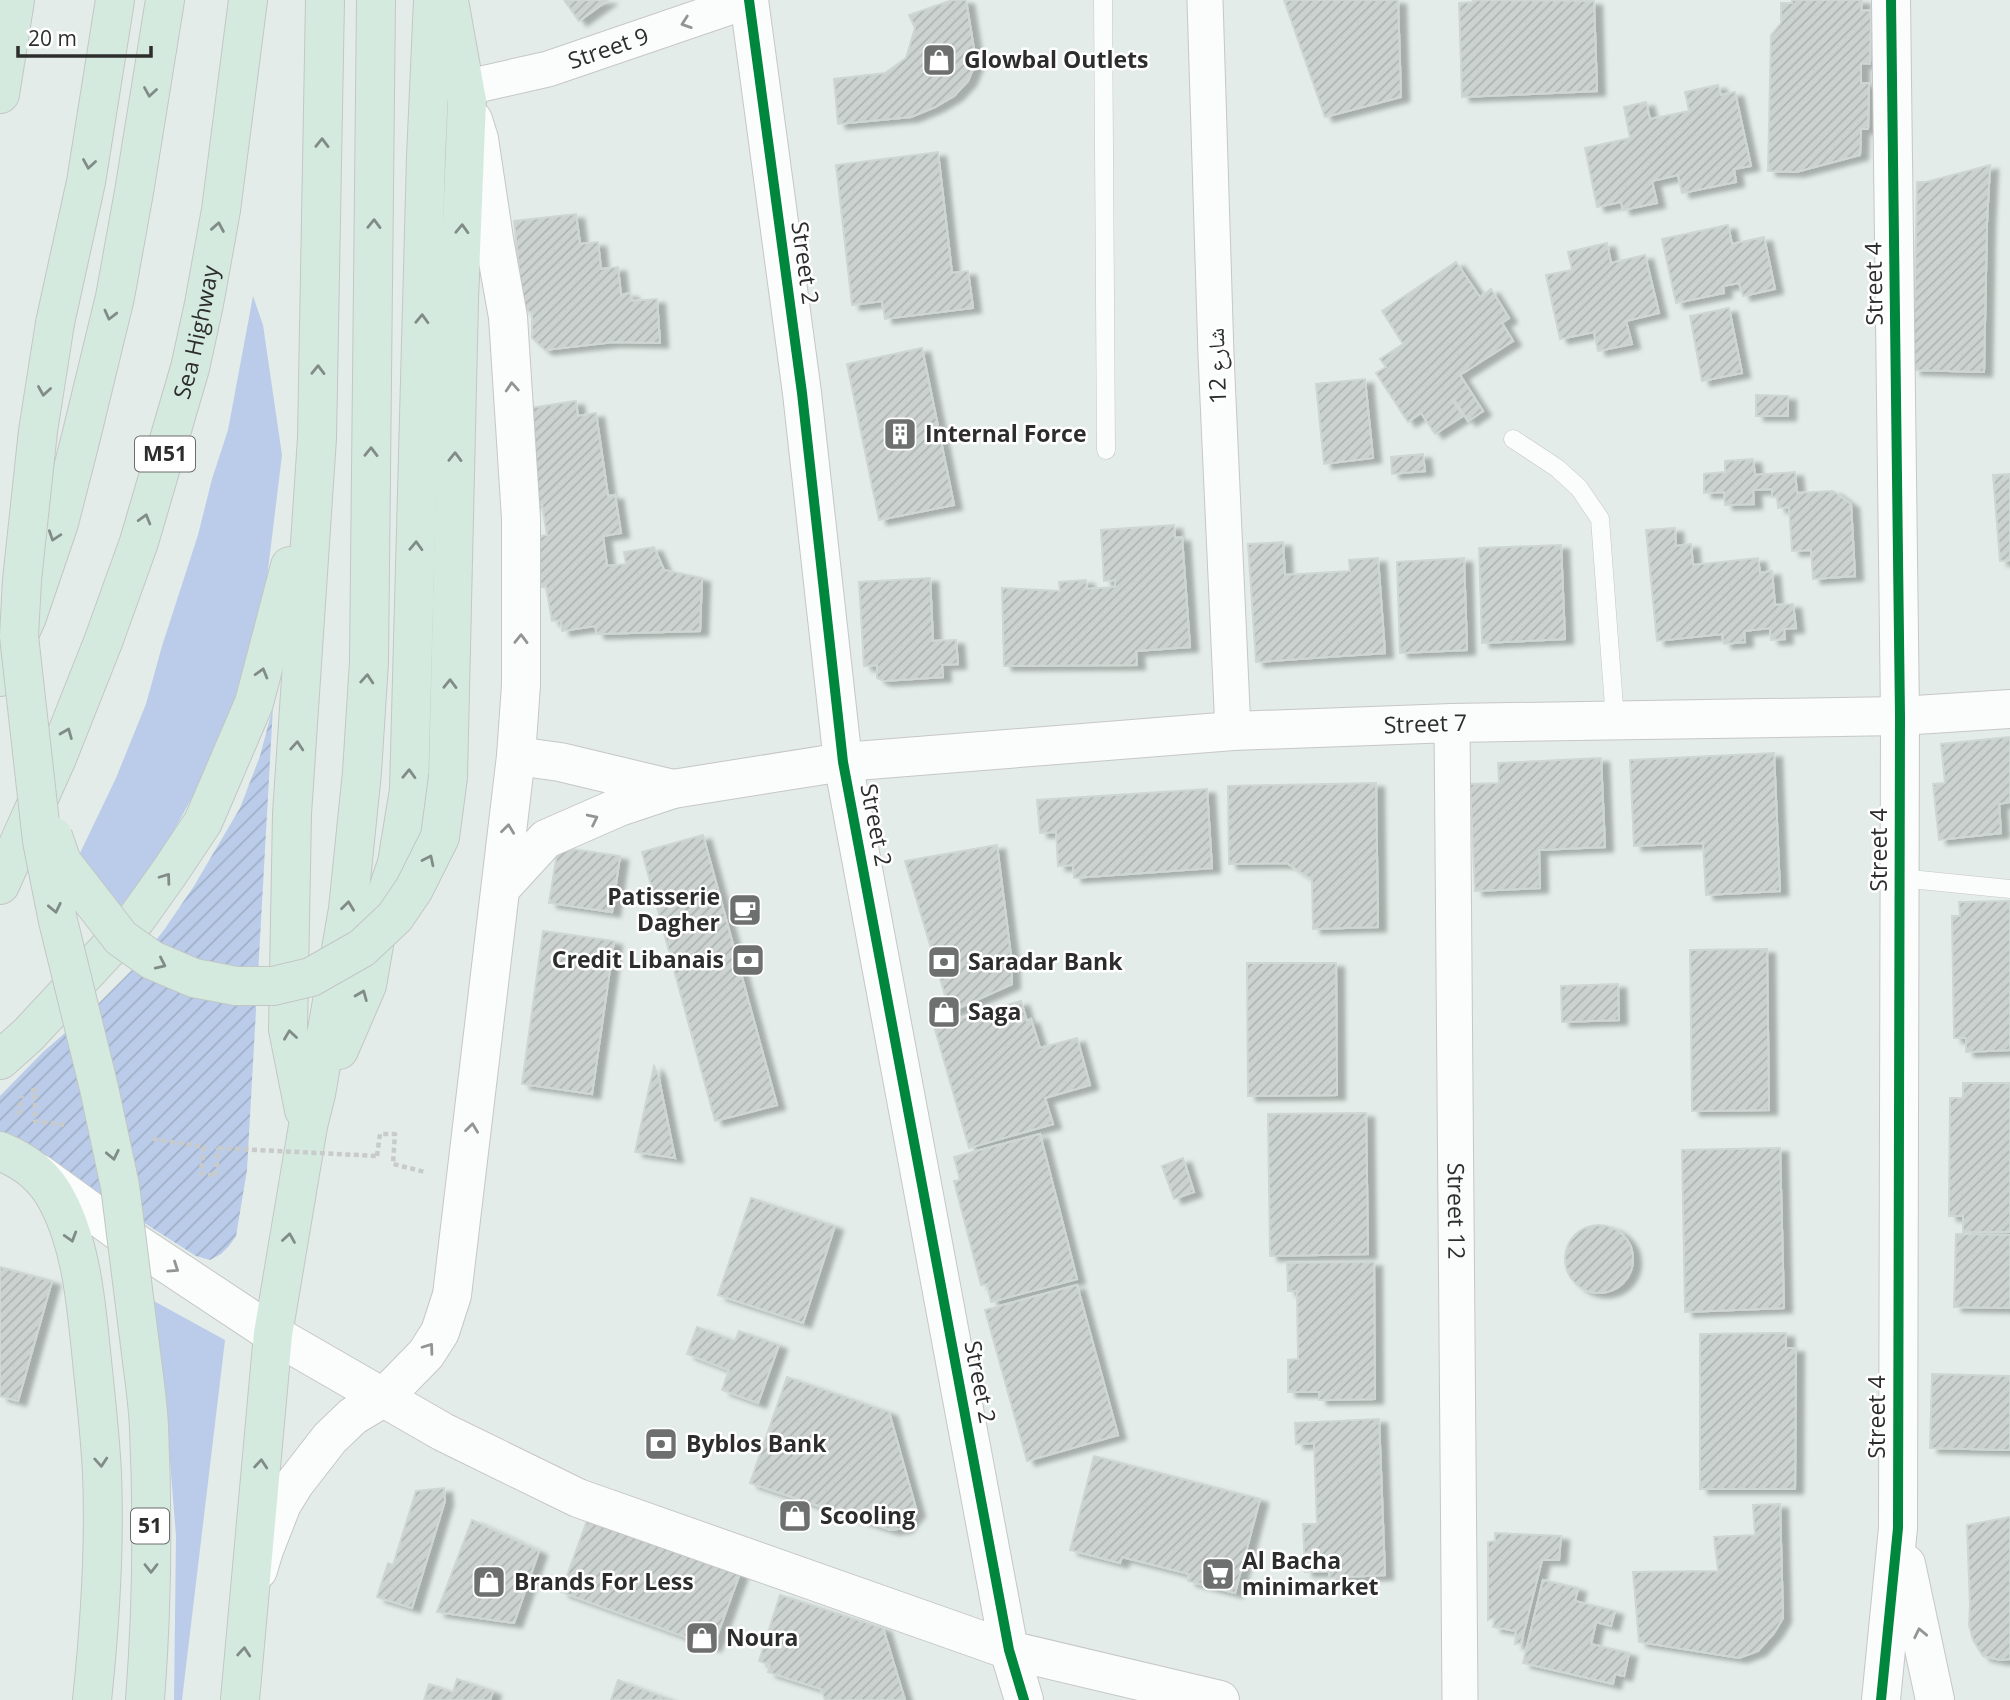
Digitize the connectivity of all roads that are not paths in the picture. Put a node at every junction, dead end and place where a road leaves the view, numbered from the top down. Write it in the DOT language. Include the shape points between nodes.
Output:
graph roads {
  1 [pos="15,0"];
  2 [pos="115,0"];
  3 [pos="165,0"];
  4 [pos="248,0"];
  5 [pos="325,0"];
  6 [pos="376,0"];
  7 [pos="433,0"];
  8 [pos="449,0"];
  9 [pos="749,0"];
  10 [pos="1103,0"];
  11 [pos="1205,0"];
  12 [pos="1891,0"];
  13 [pos="0,94"];
  14 [pos="465,94"];
  15 [pos="317,438"];
  16 [pos="1513,439"];
  17 [pos="1106,450"];
  18 [pos="0,677"];
  19 [pos="2010,709"];
  20 [pos="1900,716"];
  21 [pos="1615,720"];
  22 [pos="1452,723"];
  23 [pos="1233,731"];
  24 [pos="516,756"];
  25 [pos="842,762"];
  26 [pos="673,789"];
  27 [pos="38,795"];
  28 [pos="1900,878"];
  29 [pos="0,885"];
  30 [pos="501,888"];
  31 [pos="2010,889"];
  32 [pos="0,1060"];
  33 [pos="307,1126"];
  34 [pos="0,1151"];
  35 [pos="38,1173"];
  36 [pos="273,1334"];
  37 [pos="383,1398"];
  38 [pos="1898,1528"];
  39 [pos="248,1605"];
  40 [pos="1009,1650"];
  41 [pos="92,1700"];
  42 [pos="145,1700"];
  43 [pos="240,1700"];
  44 [pos="1024,1700"];
  45 [pos="1220,1700"];
  46 [pos="1460,1700"];
  47 [pos="1881,1700"];
  48 [pos="1935,1700"];
  1 -- 13 [label="highway"];
  2 -- 27 [label="highway, one-way, bridge" via="86,181 55,323 22,580 19,636"];
  3 -- 18 [label="highway, one-way" via="115,297 81,437 59,523 27,617"];
  29 -- 4 [label="highway, Sea Highway / M51, one-way" via="103,642 139,542 190,369 221,210"];
  15 -- 5 [label="highway, one-way"];
  33 -- 6 [label="highway, one-way" via="348,909 369,662"];
  33 -- 7 [label="highway, one-way" via="367,985 379,916 397,863 409,790"];
  8 -- 14 [label="highway"];
  9 -- 14 [label="street, Street 9, one-way"];
  9 -- 25 [label="street, Street 2" via="802,393"];
  10 -- 17 [label="lane"];
  11 -- 23 [label="street, شارع 12"];
  12 -- 20 [label="street, Street 4"];
  24 -- 14 [label="street, one-way" via="521,685 521,518 508,317 479,139"];
  27 -- 14 [label="highway, one-way, bridge" via="62,862 121,938 152,960 194,978 236,986 273,986 311,977 362,948 395,917 414,889 440,837 449,777"];
  32 -- 15 [label="highway, one-way" via="136,918 203,822 254,703 287,583"];
  33 -- 15 [label="highway, one-way" via="288,1029 292,814"];
  16 -- 21 [label="lane" via="1579,488 1600,519"];
  19 -- 20 [label="street, Street 7"];
  20 -- 21 [label="street, Street 7"];
  20 -- 28 [label="street, Street 4"];
  21 -- 22 [label="street, Street 7"];
  22 -- 23 [label="street, Street 7"];
  22 -- 46 [label="street, Street 12"];
  23 -- 25 [label="street, Street 7"];
  24 -- 26 [label="street"];
  30 -- 24 [label="street, one-way"];
  25 -- 26 [label="street, Street 7"];
  25 -- 40 [label="street, Street 2"];
  30 -- 26 [label="street, one-way" via="546,839"];
  27 -- 42 [label="highway, 51, one-way, bridge" via="49,880 120,1186 141,1353 149,1426 151,1549"];
  28 -- 31 [label="lane"];
  28 -- 38 [label="street, Street 4"];
  37 -- 30 [label="street, one-way" via="426,1354 440,1332 452,1295"];
  36 -- 33 [label="highway, one-way"];
  34 -- 35 [label="highway"];
  35 -- 36 [label="street, one-way"];
  35 -- 41 [label="highway, one-way" via="58,1201 76,1252 98,1415 103,1529"];
  36 -- 37 [label="street"];
  39 -- 36 [label="highway, one-way"];
  37 -- 39 [label="street" via="352,1416 295,1483 264,1550"];
  37 -- 40 [label="street" via="578,1498"];
  38 -- 47 [label="street, Street 4"];
  48 -- 38 [label="street, Street 4, one-way"];
  43 -- 39 [label="highway, one-way"];
  40 -- 44 [label="street, Street 2"];
  40 -- 45 [label="street"];
}
